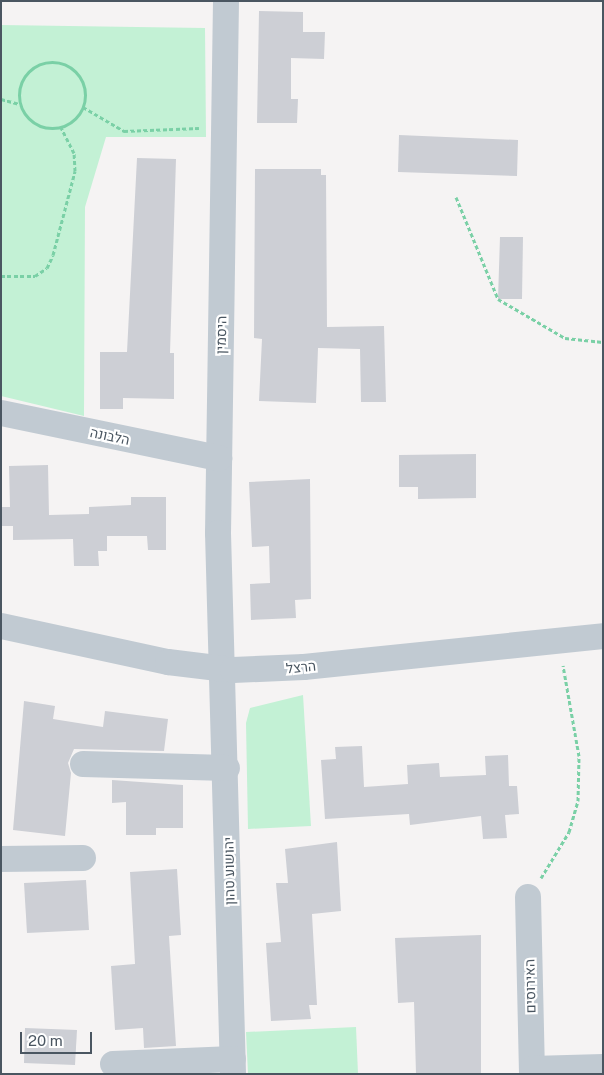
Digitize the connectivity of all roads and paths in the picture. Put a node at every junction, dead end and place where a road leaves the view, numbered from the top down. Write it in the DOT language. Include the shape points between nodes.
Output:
graph roads {
  1 [pos="226,1"];
  2 [pos="1,99"];
  3 [pos="20,104"];
  4 [pos="83,107"];
  5 [pos="61,127"];
  6 [pos="224,128"];
  7 [pos="456,197"];
  8 [pos="1,276"];
  9 [pos="603,342"];
  10 [pos="1,413"];
  11 [pos="219,458"];
  12 [pos="1,626"];
  13 [pos="603,636"];
  14 [pos="559,642"];
  15 [pos="225,669"];
  16 [pos="83,764"];
  17 [pos="227,768"];
  18 [pos="83,858"];
  19 [pos="1,859"];
  20 [pos="528,897"];
  21 [pos="113,1064"];
  22 [pos="233,1066"];
  23 [pos="603,1067"];
  24 [pos="532,1071"];
  1 -- 6 [label="street, היסמין"];
  2 -- 3 [label="path"];
  3 -- 4 [label="path" via="20,88 26,74 38,65 54,62 69,66 80,77 85,92"];
  3 -- 5 [label="path" via="36,124"];
  4 -- 5 [label="path"];
  4 -- 6 [label="path" via="124,131"];
  5 -- 8 [label="path" via="74,153 75,171 53,255 47,268 35,276"];
  6 -- 11 [label="street, היסמין"];
  7 -- 9 [label="path" via="498,299 565,338"];
  10 -- 11 [label="street, הלבונה"];
  11 -- 15 [label="street, היסמין"];
  12 -- 15 [label="street, הרצל" via="160,660"];
  13 -- 14 [label="street, הרצל"];
  14 -- 15 [label="street, הרצל" via="286,669"];
  14 -- 20 [label="path" via="579,756 578,801 569,832"];
  15 -- 17 [label="street, יהושוע טהון"];
  16 -- 17 [label="street"];
  17 -- 22 [label="street, יהושוע טהון"];
  18 -- 19 [label="street"];
  20 -- 24 [label="street, האירוסים"];
  21 -- 22 [label="street"];
  23 -- 24 [label="street"];
}
